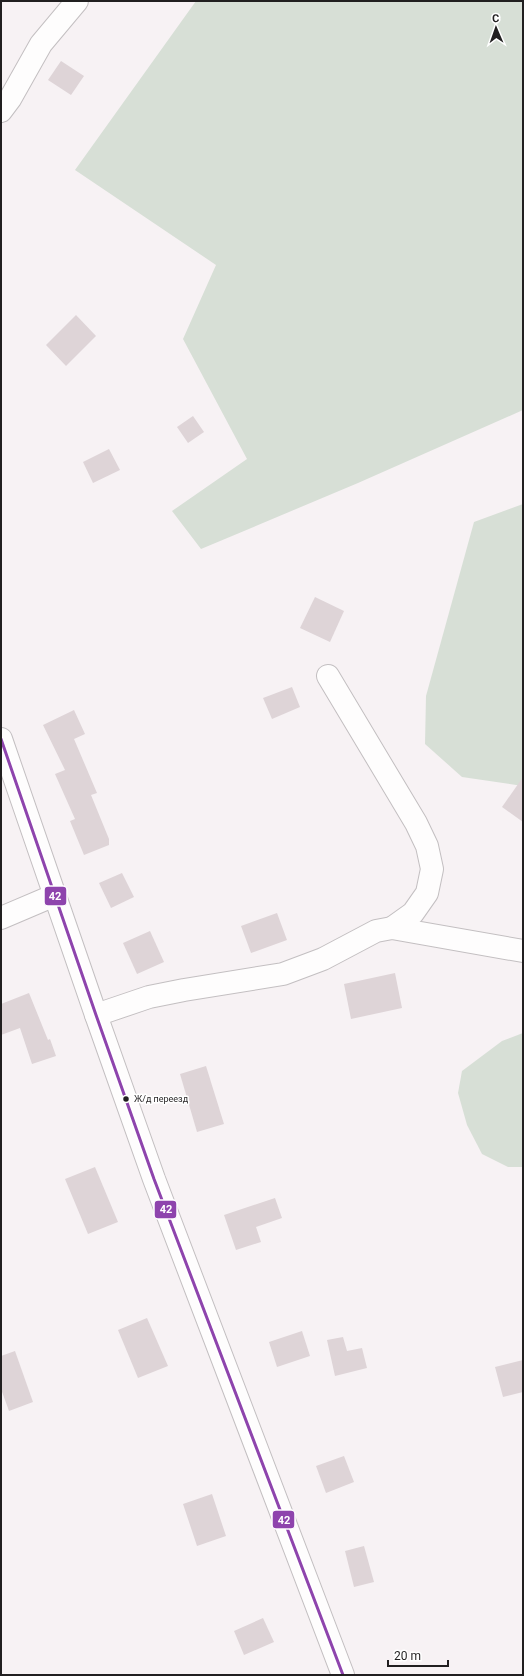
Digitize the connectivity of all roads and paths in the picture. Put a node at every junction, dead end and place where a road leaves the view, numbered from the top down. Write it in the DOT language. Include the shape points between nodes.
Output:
graph roads {
  1 [pos="77,1"];
  2 [pos="1,111"];
  3 [pos="328,676"];
  4 [pos="1,741"];
  5 [pos="55,895"];
  6 [pos="1,918"];
  7 [pos="392,928"];
  8 [pos="523,951"];
  9 [pos="96,1015"];
  10 [pos="343,1675"];
  1 -- 2 [label="main road" via="41,44"];
  3 -- 7 [label="main road" via="416,822 427,846 432,869 427,893 413,913"];
  4 -- 5 [label="main road"];
  5 -- 6 [label="main road"];
  5 -- 9 [label="main road"];
  7 -- 8 [label="main road"];
  7 -- 9 [label="main road" via="376,931 323,959 283,974 184,990"];
  9 -- 10 [label="main road" via="154,1179"];
}
